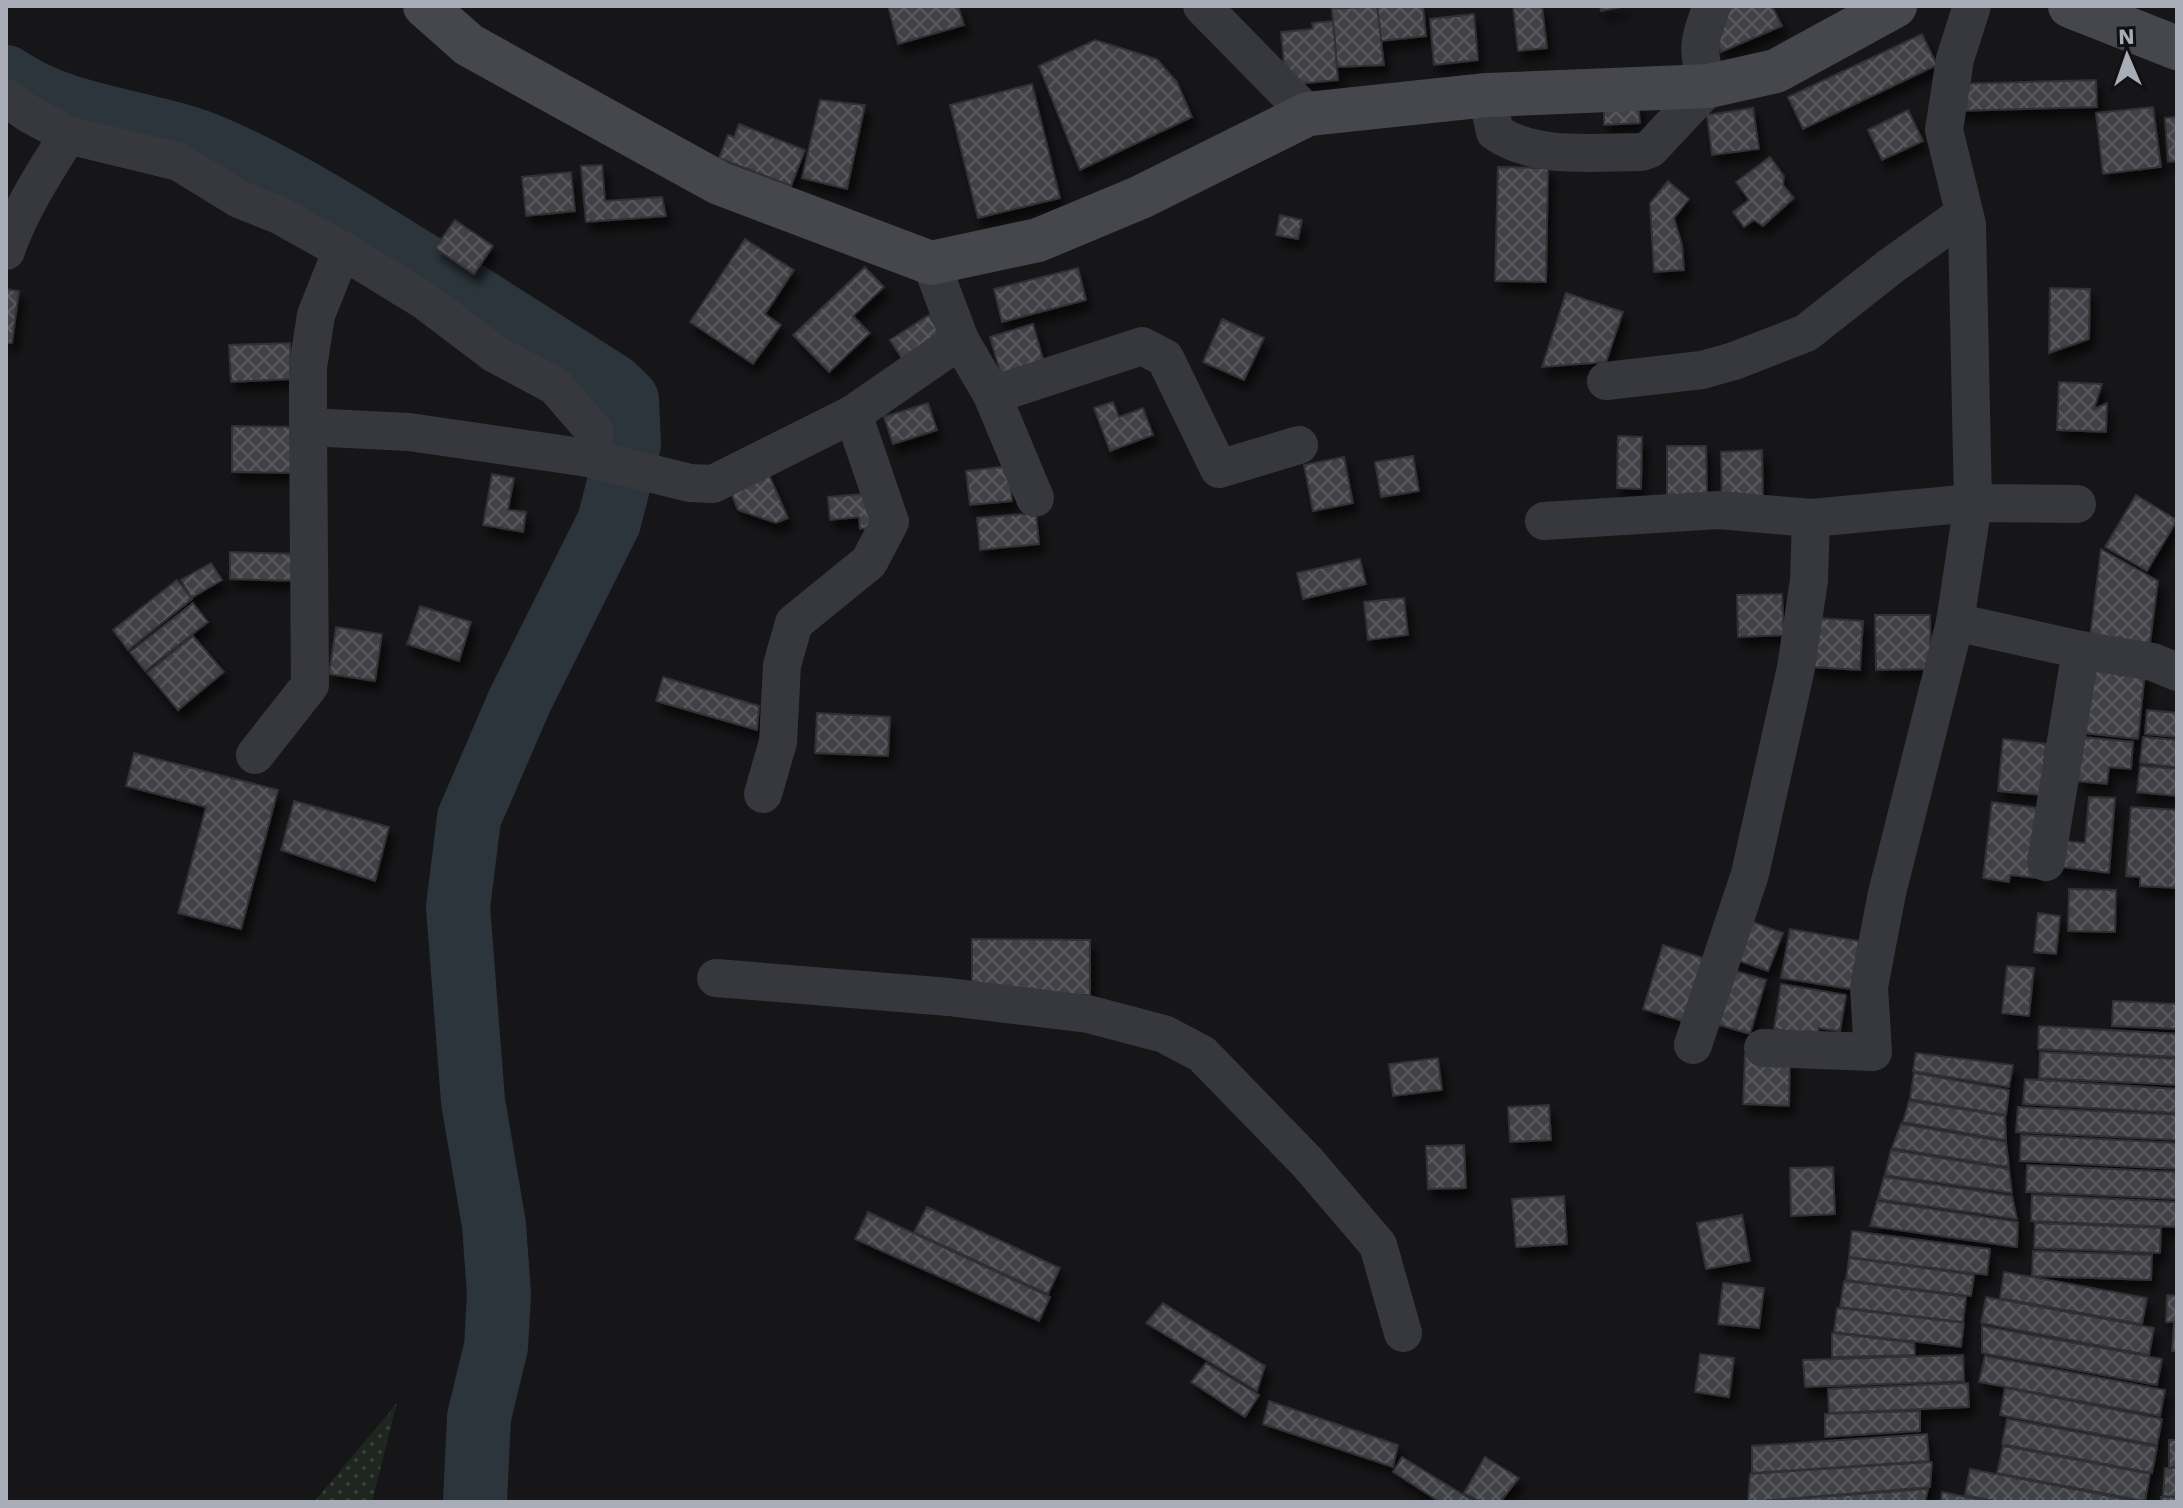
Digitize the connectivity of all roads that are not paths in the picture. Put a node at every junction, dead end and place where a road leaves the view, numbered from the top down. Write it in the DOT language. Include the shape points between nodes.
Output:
graph roads {
  1 [pos="425,6"];
  2 [pos="1202,6"];
  3 [pos="1712,6"];
  4 [pos="1895,6"];
  5 [pos="1972,6"];
  6 [pos="2070,6"];
  7 [pos="2177,48"];
  8 [pos="1709,86"];
  9 [pos="1487,95"];
  10 [pos="6,98"];
  11 [pos="1308,114"];
  12 [pos="68,135"];
  13 [pos="1964,214"];
  14 [pos="342,250"];
  15 [pos="6,251"];
  16 [pos="931,263"];
  17 [pos="960,340"];
  18 [pos="1606,381"];
  19 [pos="992,395"];
  20 [pos="853,414"];
  21 [pos="308,427"];
  22 [pos="1299,445"];
  23 [pos="588,458"];
  24 [pos="1035,498"];
  25 [pos="1973,503"];
  26 [pos="2077,504"];
  27 [pos="1811,518"];
  28 [pos="1544,521"];
  29 [pos="1955,622"];
  30 [pos="2081,650"];
  31 [pos="2177,672"];
  32 [pos="255,755"];
  33 [pos="763,794"];
  34 [pos="2046,862"];
  35 [pos="716,978"];
  36 [pos="1693,1045"];
  37 [pos="1763,1048"];
  38 [pos="1403,1333"];
  1 -- 16 [label="street" via="469,45 719,183"];
  2 -- 11 [label="street"];
  3 -- 8 [label="street" via="1698,45"];
  4 -- 8 [label="street" via="1776,71"];
  5 -- 13 [label="street" via="1955,59 1944,130"];
  6 -- 7 [label="street"];
  8 -- 9 [label="street"];
  8 -- 9 [label="street" via="1650,149 1641,152 1519,146 1495,132"];
  9 -- 11 [label="street"];
  10 -- 12 [label="street"];
  11 -- 16 [label="street" via="1141,197 1038,240"];
  12 -- 14 [label="street" via="179,162 239,199"];
  12 -- 15 [label="street"];
  13 -- 18 [label="street" via="1806,333 1702,370"];
  13 -- 25 [label="street"];
  14 -- 21 [label="street" via="316,315 308,367"];
  14 -- 23 [label="street" via="425,301 495,354 555,386 595,432"];
  16 -- 17 [label="street"];
  17 -- 19 [label="street"];
  17 -- 20 [label="street"];
  19 -- 22 [label="street" via="1142,346 1165,358 1219,469"];
  19 -- 24 [label="street"];
  20 -- 23 [label="street" via="713,484"];
  20 -- 33 [label="street" via="890,522 869,562 794,623 782,665 778,742"];
  21 -- 23 [label="street" via="409,432"];
  21 -- 32 [label="street" via="310,685"];
  25 -- 26 [label="street"];
  25 -- 27 [label="street"];
  25 -- 29 [label="street"];
  27 -- 28 [label="street" via="1719,510"];
  27 -- 36 [label="street" via="1809,580 1796,668 1757,844"];
  29 -- 30 [label="street"];
  29 -- 37 [label="street" via="1887,893 1869,987 1873,1052"];
  30 -- 31 [label="street" via="2153,662"];
  30 -- 34 [label="street"];
  35 -- 38 [label="street" via="1088,1014 1164,1034 1202,1054 1307,1162 1378,1245"];
}
